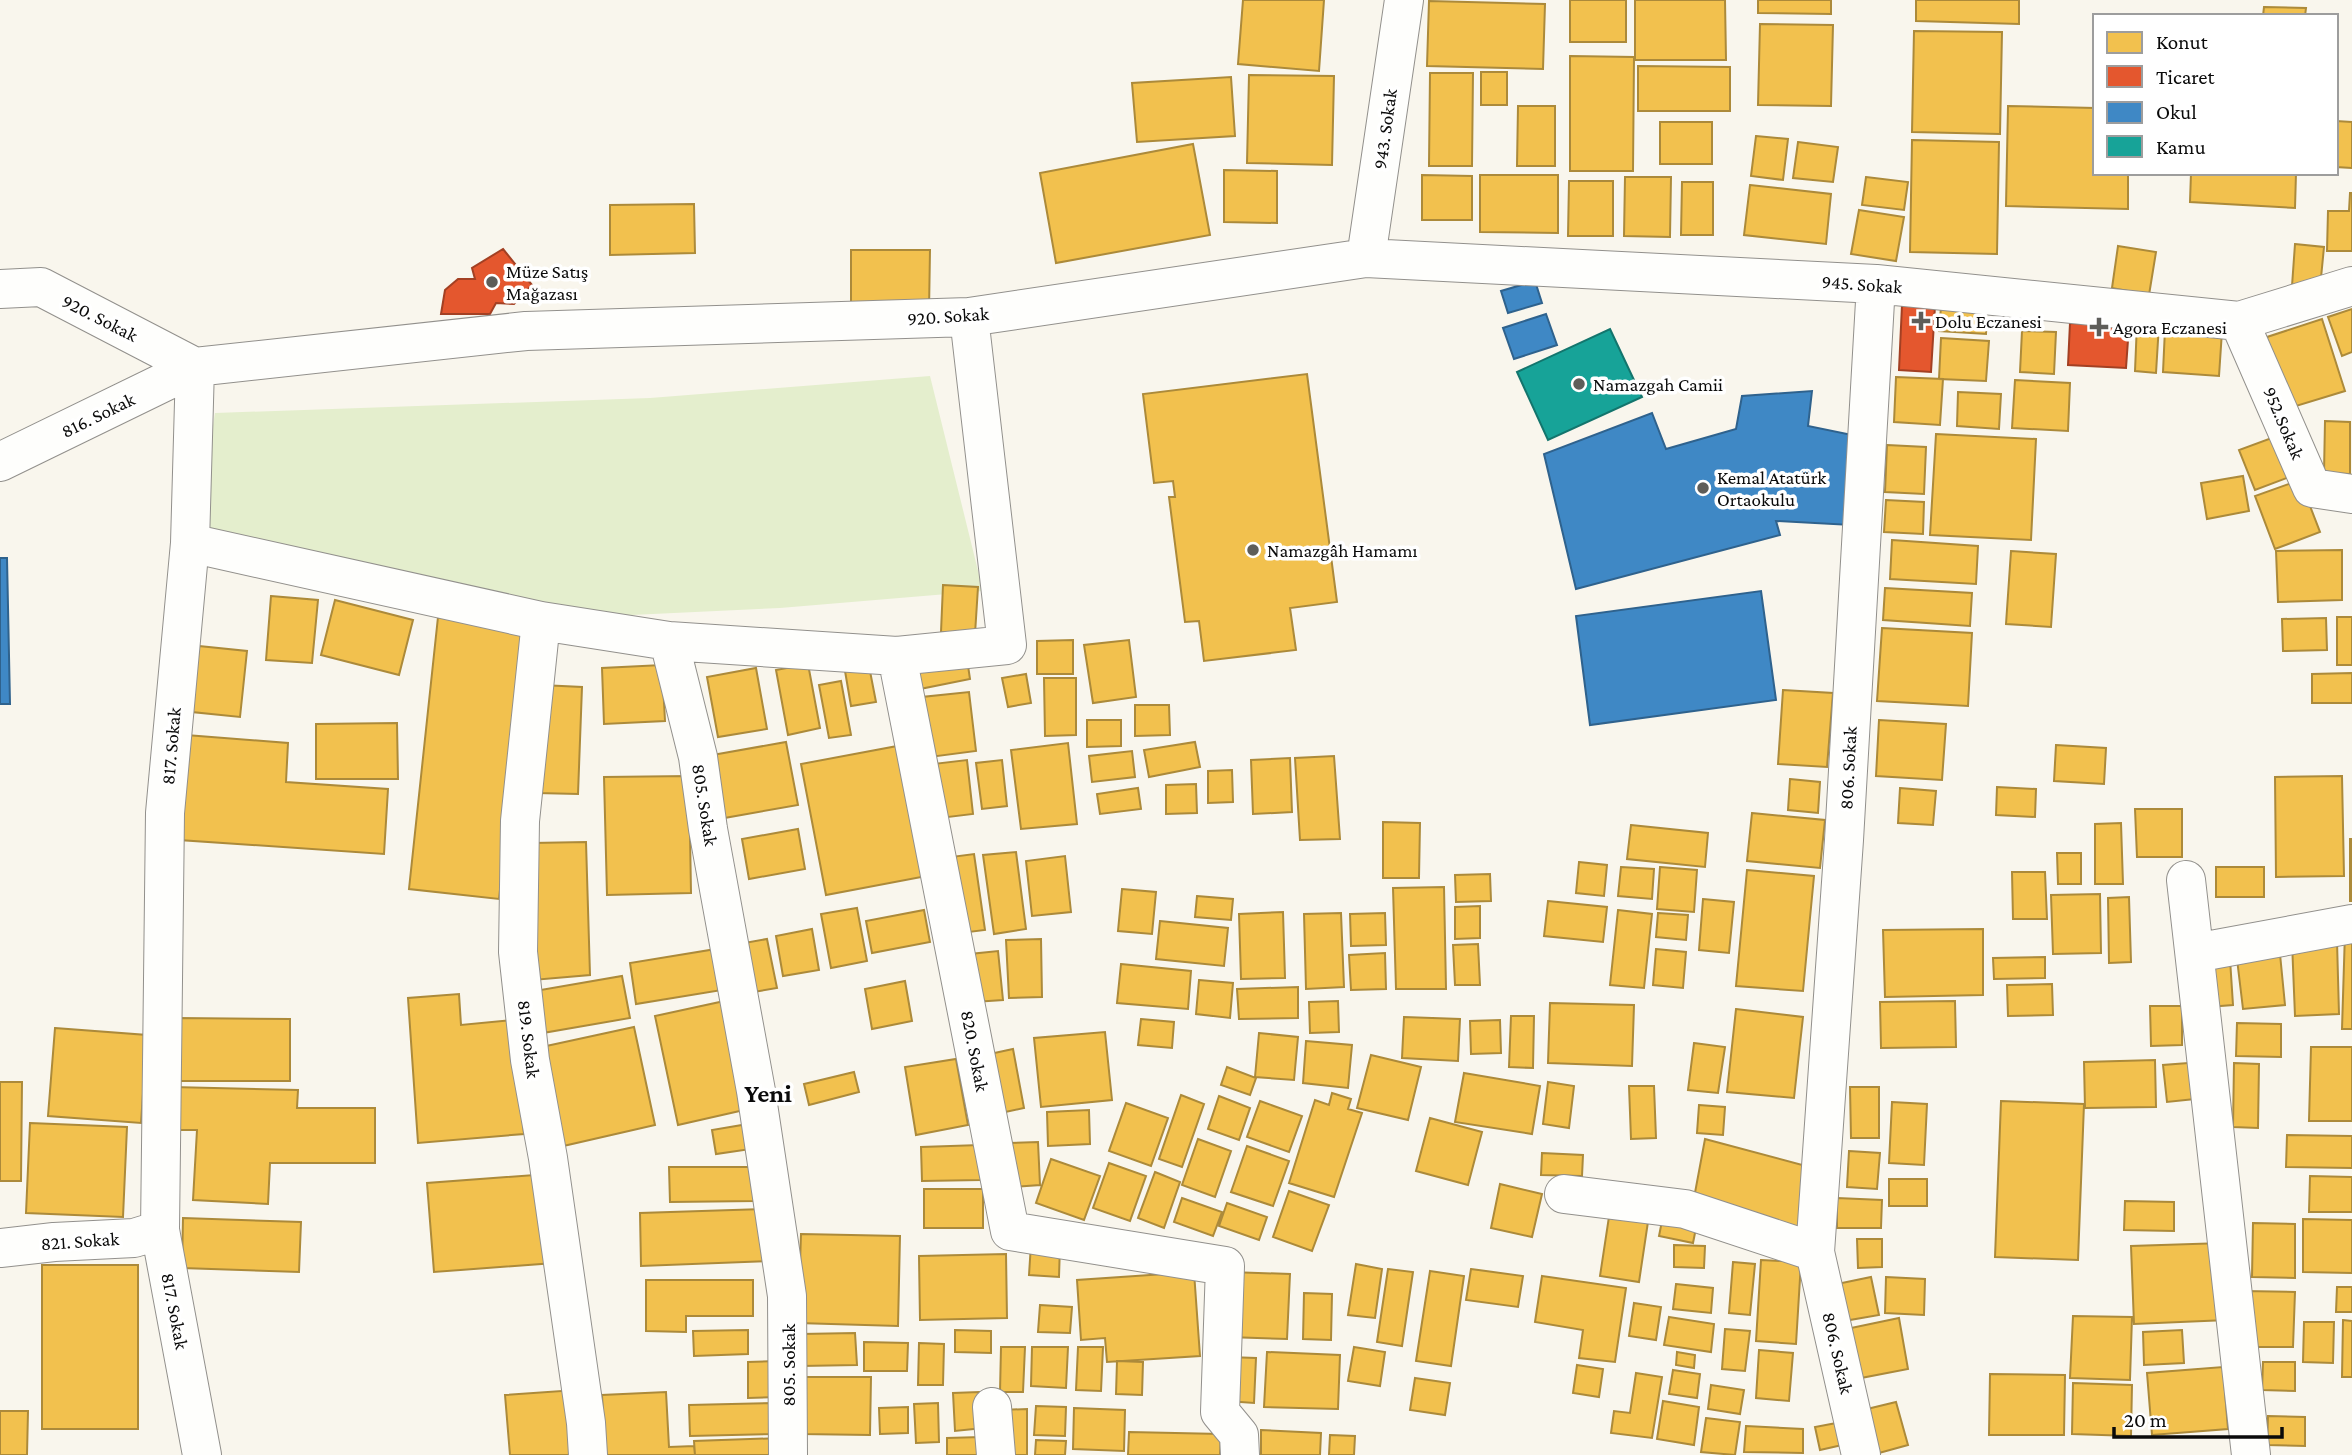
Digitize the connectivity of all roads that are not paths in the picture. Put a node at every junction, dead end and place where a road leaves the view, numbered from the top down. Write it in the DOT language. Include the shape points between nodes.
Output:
graph roads {
  1 [pos="1404,0"];
  2 [pos="1366,258"];
  3 [pos="1876,284"];
  4 [pos="2352,286"];
  5 [pos="0,289"];
  6 [pos="969,317"];
  7 [pos="2239,321"];
  8 [pos="195,367"];
  9 [pos="0,462"];
  10 [pos="2352,494"];
  11 [pos="190,543"];
  12 [pos="541,621"];
  13 [pos="669,641"];
  14 [pos="897,656"];
  15 [pos="2186,880"];
  16 [pos="2352,924"];
  17 [pos="2195,953"];
  18 [pos="1564,1194"];
  19 [pos="160,1230"];
  20 [pos="0,1248"];
  21 [pos="1815,1252"];
  22 [pos="992,1408"];
  23 [pos="202,1455"];
  24 [pos="588,1455"];
  25 [pos="788,1455"];
  26 [pos="996,1455"];
  27 [pos="1240,1455"];
  28 [pos="1861,1455"];
  29 [pos="2251,1455"];
  1 -- 2 [label="street, 943. Sokak"];
  2 -- 3 [label="street, 945. Sokak"];
  2 -- 6 [label="street, 920. Sokak"];
  3 -- 7 [label="street, 945. Sokak"];
  3 -- 21 [label="street, 806. Sokak"];
  4 -- 7 [label="street, 945. Sokak"];
  5 -- 8 [label="street, 920. Sokak" via="41,287"];
  6 -- 8 [label="street, 920. Sokak" via="526,331"];
  6 -- 14 [label="street" via="1007,645"];
  7 -- 10 [label="street, 952.Sokak" via="2312,488"];
  8 -- 9 [label="street, 816. Sokak"];
  8 -- 11 [label="street, 817. Sokak"];
  11 -- 12 [label="street"];
  11 -- 19 [label="street, 817. Sokak" via="165,813"];
  12 -- 13 [label="street"];
  12 -- 24 [label="street, 819. Sokak" via="520,821 518,952"];
  13 -- 14 [label="street"];
  13 -- 25 [label="street, 805. Sokak" via="698,757 787,1296"];
  14 -- 27 [label="street, 820. Sokak" via="1010,1231 1225,1266 1220,1412 1239,1435"];
  15 -- 17 [label="street"];
  16 -- 17 [label="street"];
  17 -- 29 [label="street"];
  18 -- 21 [label="street" via="1685,1209"];
  19 -- 20 [label="street, 821. Sokak" via="134,1238"];
  19 -- 23 [label="street, 817. Sokak"];
  21 -- 28 [label="street, 806. Sokak"];
  22 -- 26 [label="street"];
}
